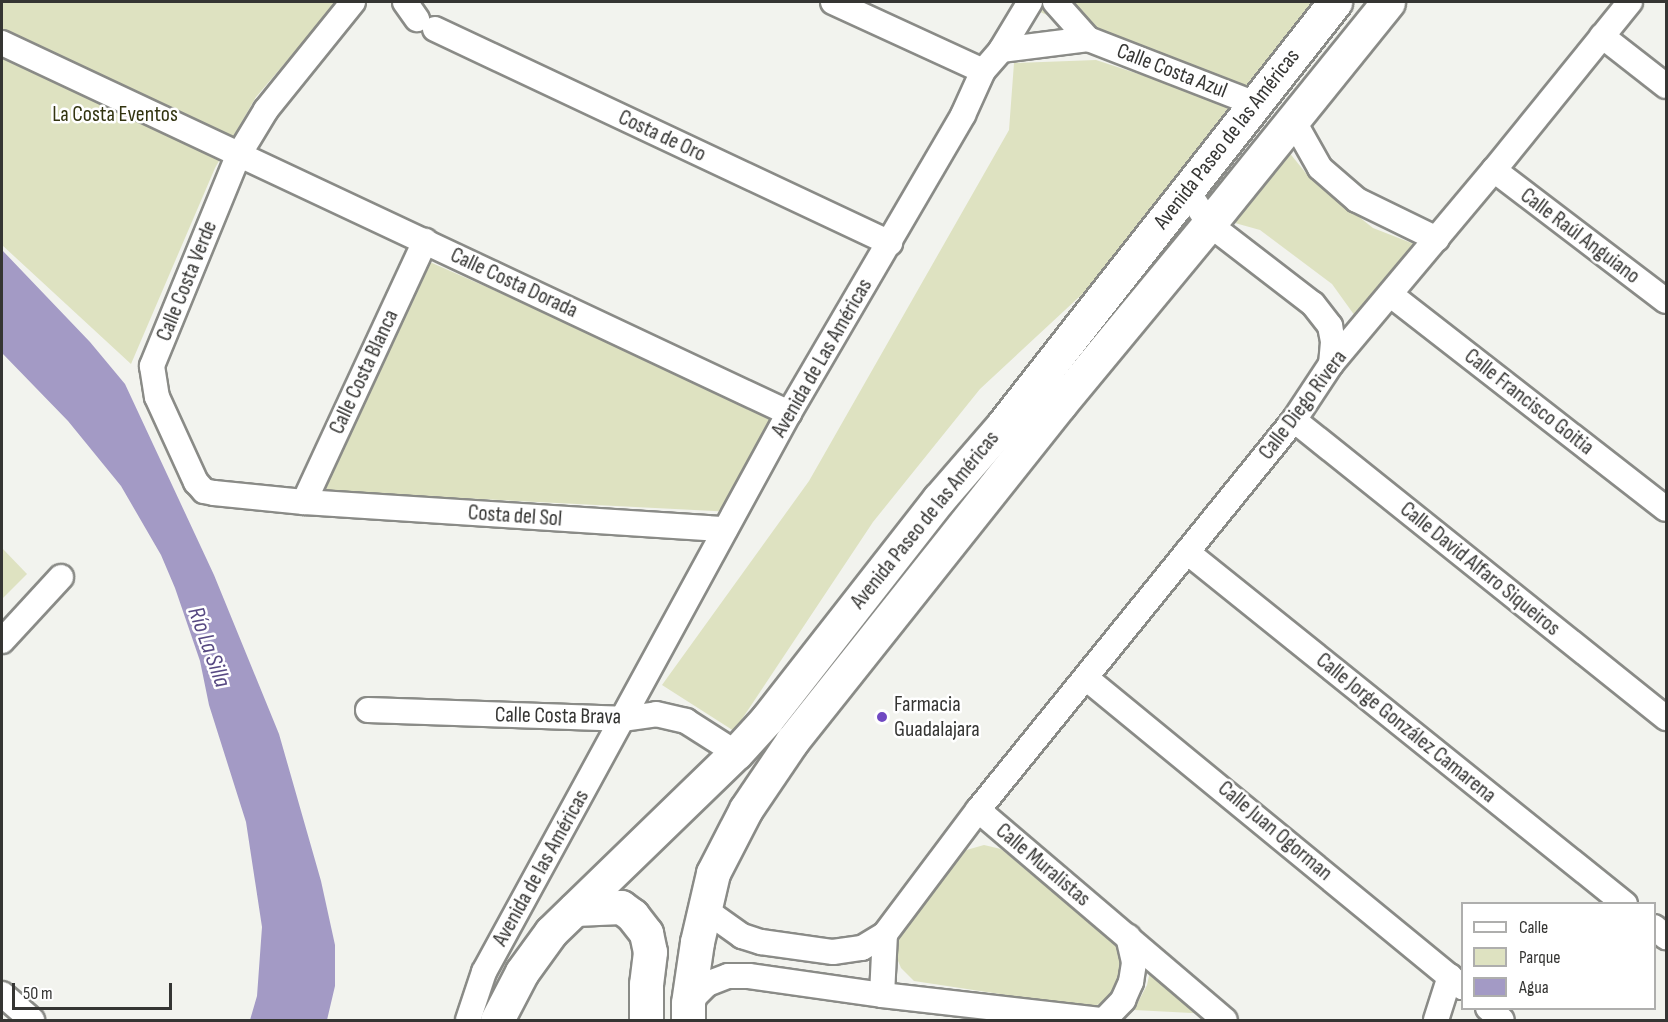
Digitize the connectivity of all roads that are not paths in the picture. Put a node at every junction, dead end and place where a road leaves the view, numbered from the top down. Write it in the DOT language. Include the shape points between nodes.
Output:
graph roads {
  1 [pos="354,2"];
  2 [pos="833,2"];
  3 [pos="1030,2"];
  4 [pos="1055,2"];
  5 [pos="1335,2"];
  6 [pos="1388,2"];
  7 [pos="1630,2"];
  8 [pos="419,16"];
  9 [pos="1602,36"];
  10 [pos="1088,39"];
  11 [pos="2,43"];
  12 [pos="1001,50"];
  13 [pos="983,71"];
  14 [pos="1666,86"];
  15 [pos="1256,104"];
  16 [pos="1293,120"];
  17 [pos="238,156"];
  18 [pos="1494,170"];
  19 [pos="1187,190"];
  20 [pos="1209,225"];
  21 [pos="1437,239"];
  22 [pos="424,241"];
  23 [pos="890,243"];
  24 [pos="1391,295"];
  25 [pos="1666,301"];
  26 [pos="1332,363"];
  27 [pos="789,413"];
  28 [pos="1294,420"];
  29 [pos="304,502"];
  30 [pos="1666,509"];
  31 [pos="725,529"];
  32 [pos="1187,552"];
  33 [pos="61,577"];
  34 [pos="2,641"];
  35 [pos="1086,678"];
  36 [pos="368,710"];
  37 [pos="1666,718"];
  38 [pos="622,719"];
  39 [pos="736,753"];
  40 [pos="978,810"];
  41 [pos="1624,902"];
  42 [pos="575,909"];
  43 [pos="704,909"];
  44 [pos="885,934"];
  45 [pos="1128,937"];
  46 [pos="1456,982"];
  47 [pos="646,984"];
  48 [pos="2,994"];
  49 [pos="882,995"];
  50 [pos="1490,1010"];
  51 [pos="688,1012"];
  52 [pos="32,1020"];
  53 [pos="468,1020"];
  54 [pos="497,1020"];
  55 [pos="646,1020"];
  56 [pos="655,1020"];
  57 [pos="1104,1020"];
  58 [pos="1225,1020"];
  59 [pos="1436,1020"];
  60 [pos="1503,1020"];
  1 -- 17 [label="street, Calle Costa Verde" via="266,110"];
  2 -- 13 [label="street"];
  3 -- 12 [label="street, Avenida de Las Américas"];
  4 -- 10 [label="street, Calle Costa Azul"];
  5 -- 15 [label="street, Avenida Paseo de las Américas"];
  6 -- 16 [label="street, Avenida Paseo de las Américas"];
  7 -- 9 [label="street, Calle Diego Rivera"];
  8 -- 23 [label="street, Costa de Oro"];
  9 -- 14 [label="street"];
  9 -- 18 [label="street, Calle Diego Rivera"];
  10 -- 12 [label="street, Calle Costa Azul"];
  10 -- 15 [label="street, Calle Costa Azul"];
  11 -- 17 [label="street, Calle Costa Dorada"];
  12 -- 13 [label="street, Avenida de Las Américas"];
  13 -- 23 [label="street, Avenida de Las Américas" via="963,115"];
  15 -- 19 [label="street, Avenida Paseo de las Américas"];
  16 -- 20 [label="street, Avenida Paseo de las Américas"];
  16 -- 21 [label="street" via="1320,168 1357,200"];
  17 -- 22 [label="street, Calle Costa Dorada"];
  17 -- 29 [label="street, Calle Costa Verde" via="152,366 153,380 196,482 204,491"];
  18 -- 21 [label="street, Calle Diego Rivera"];
  18 -- 25 [label="street, Calle Raúl Anguiano"];
  19 -- 20 [label="street"];
  19 -- 39 [label="street, Avenida Paseo de las Américas" via="1003,425"];
  20 -- 26 [label="street" via="1313,304 1330,326"];
  20 -- 43 [label="street, Avenida Paseo de las Américas" via="1060,404 792,741 746,809 713,873"];
  21 -- 24 [label="street, Calle Diego Rivera"];
  22 -- 27 [label="street, Calle Costa Dorada"];
  22 -- 29 [label="street, Calle Costa Blanca"];
  23 -- 27 [label="street, Avenida de Las Américas"];
  24 -- 26 [label="street, Calle Diego Rivera"];
  24 -- 30 [label="street, Calle Francisco Goitia"];
  26 -- 28 [label="street, Calle Diego Rivera"];
  27 -- 31 [label="street, Avenida de Las Américas"];
  28 -- 32 [label="street, Calle Diego Rivera"];
  28 -- 37 [label="street, Calle David Alfaro Siqueiros"];
  29 -- 31 [label="street, Costa del Sol"];
  31 -- 38 [label="street, Avenida de Las Américas"];
  32 -- 35 [label="street, Calle Diego Rivera"];
  32 -- 41 [label="street, Calle Jorge González Camarena"];
  33 -- 34 [label="street"];
  35 -- 40 [label="street, Calle Diego Rivera"];
  35 -- 46 [label="street, Calle Juan Ogorman"];
  36 -- 38 [label="street, Calle Costa Brava"];
  38 -- 39 [label="street, Calle Costa Brava" via="656,714 686,721"];
  38 -- 53 [label="street, Avenida de las Américas" via="484,972"];
  39 -- 42 [label="street, Avenida Paseo de las Américas"];
  40 -- 44 [label="street, Calle Muralistas"];
  40 -- 45 [label="street, Calle Muralistas"];
  42 -- 47 [label="street" via="621,907 632,915 646,933 650,952"];
  42 -- 54 [label="street, Avenida Paseo de las Américas" via="551,932 522,972"];
  43 -- 44 [label="street, Calle Muralistas" via="742,936 833,952 862,948"];
  43 -- 51 [label="street, Avenida Paseo de las Américas"];
  44 -- 49 [label="street"];
  45 -- 57 [label="street" via="1134,962 1131,982 1123,1000"];
  45 -- 58 [label="street, Calle Muralistas"];
  46 -- 59 [label="street"];
  47 -- 55 [label="street"];
  47 -- 56 [label="street"];
  48 -- 52 [label="street"];
  49 -- 51 [label="street" via="729,976 706,984"];
  49 -- 57 [label="street"];
  50 -- 60 [label="street"];
}
